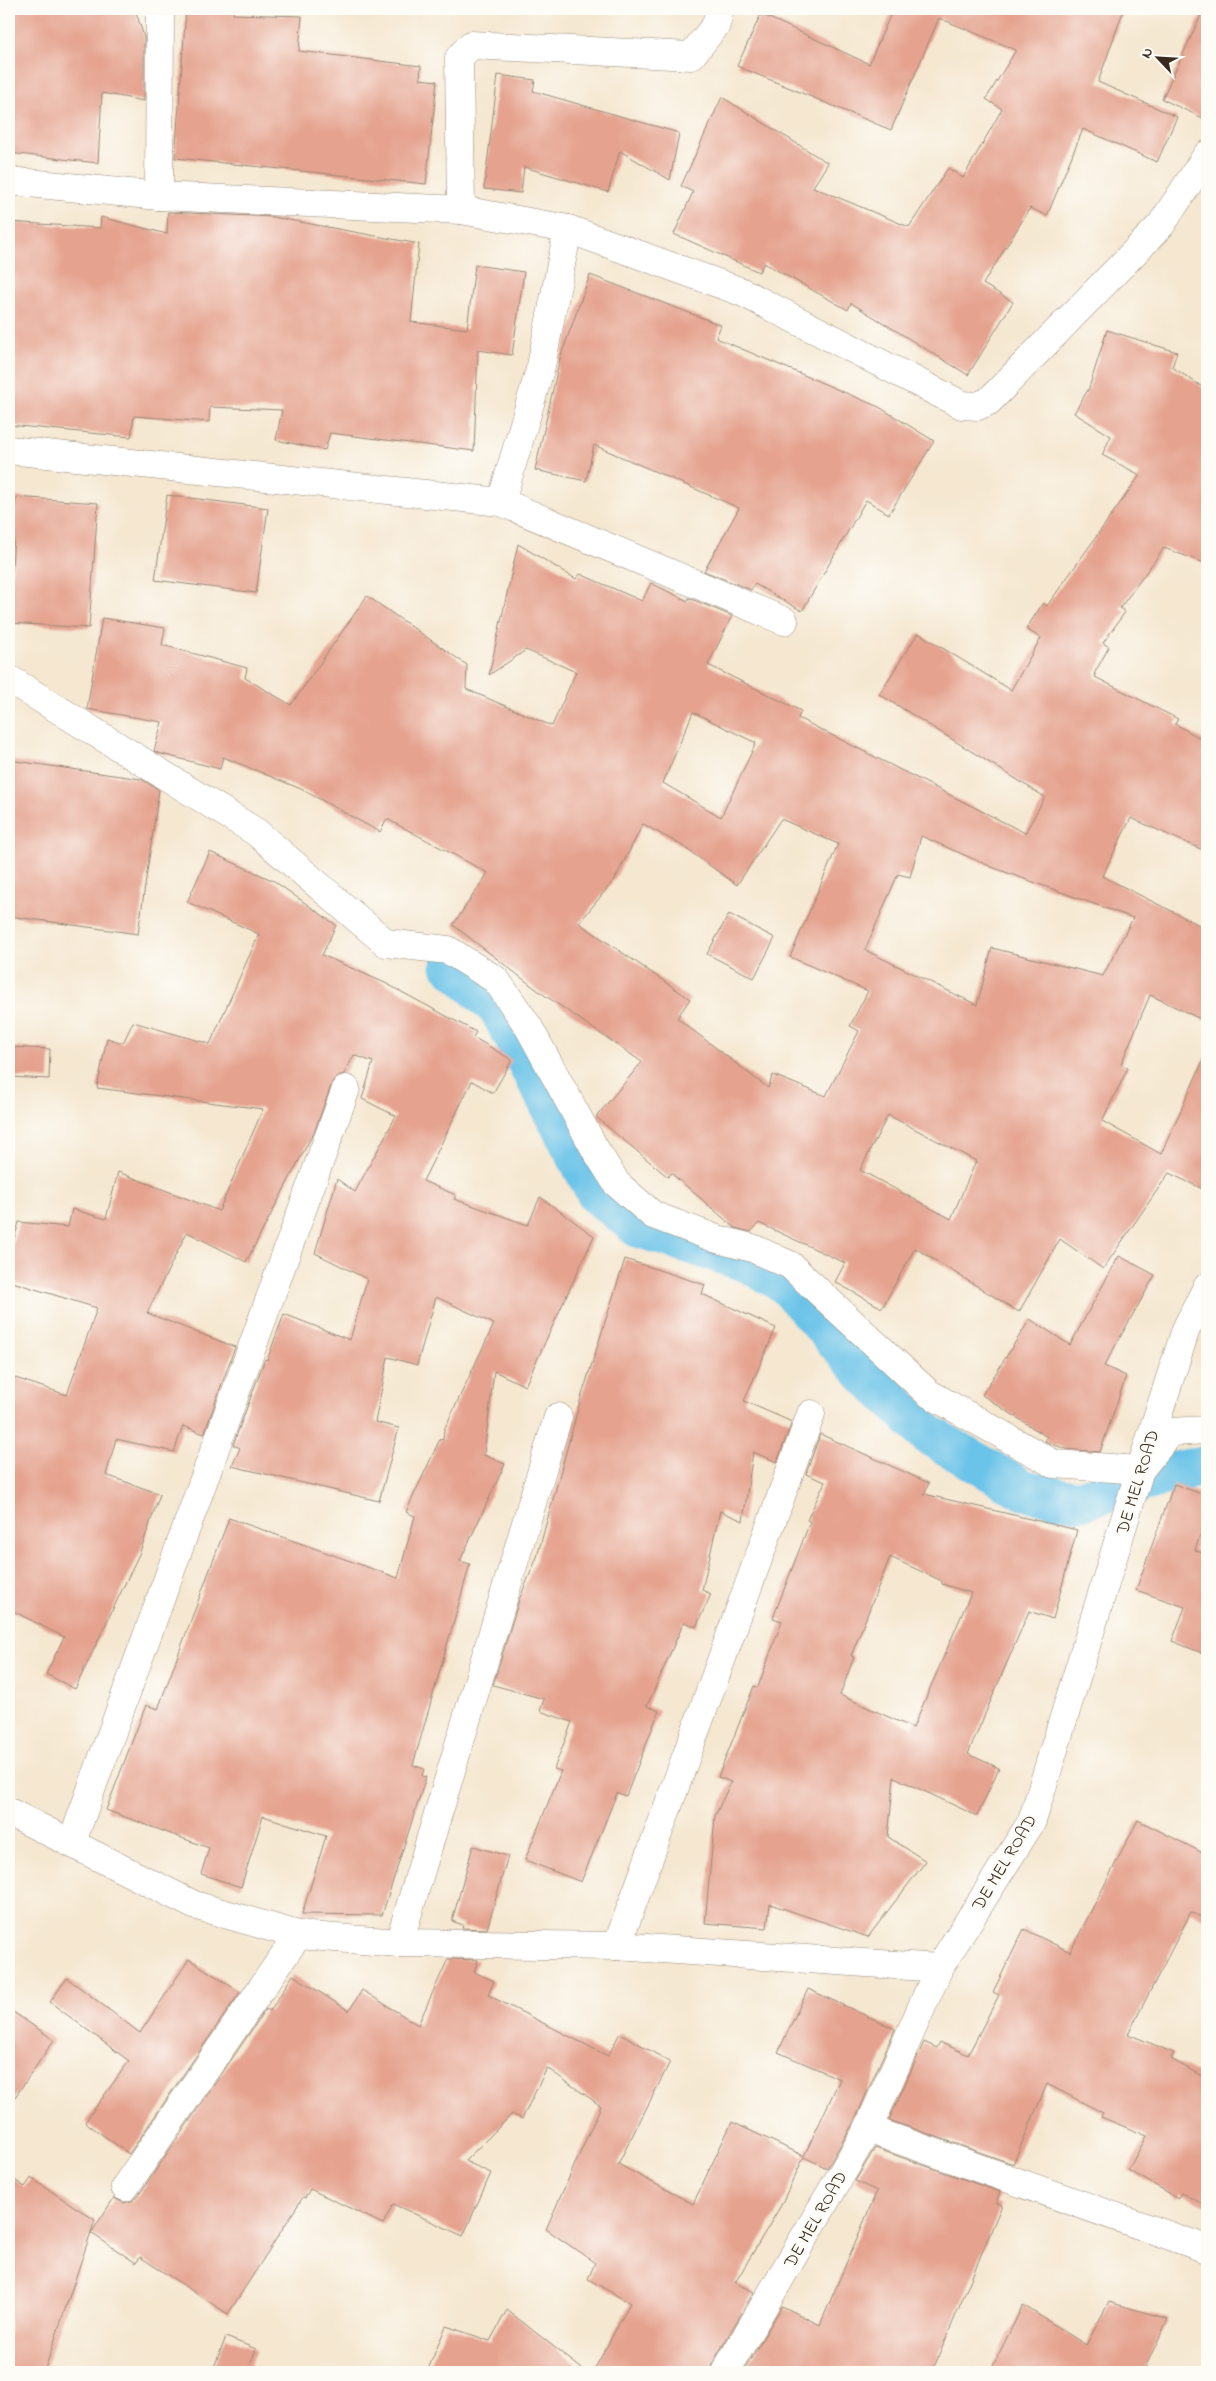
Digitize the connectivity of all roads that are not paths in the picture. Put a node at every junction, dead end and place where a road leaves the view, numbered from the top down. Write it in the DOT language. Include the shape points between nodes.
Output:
graph roads {
  1 [pos="160,9"];
  2 [pos="720,9"];
  3 [pos="1207,155"];
  4 [pos="9,181"];
  5 [pos="159,196"];
  6 [pos="461,210"];
  7 [pos="568,229"];
  8 [pos="9,450"];
  9 [pos="501,502"];
  10 [pos="784,621"];
  11 [pos="9,678"];
  12 [pos="346,1089"];
  13 [pos="1207,1287"];
  14 [pos="811,1414"];
  15 [pos="558,1417"];
  16 [pos="1207,1430"];
  17 [pos="1140,1470"];
  18 [pos="9,1812"];
  19 [pos="72,1842"];
  20 [pos="298,1935"];
  21 [pos="399,1943"];
  22 [pos="617,1946"];
  23 [pos="939,1968"];
  24 [pos="868,2129"];
  25 [pos="125,2187"];
  26 [pos="1207,2249"];
  27 [pos="725,2372"];
  1 -- 5 [label="street"];
  2 -- 6 [label="street" via="716,25 691,56 472,45 459,58"];
  3 -- 7 [label="street" via="1161,225 989,401 978,406 962,405 742,292"];
  4 -- 5 [label="street"];
  5 -- 6 [label="street"];
  6 -- 7 [label="street"];
  7 -- 9 [label="street" via="541,366"];
  8 -- 9 [label="street"];
  9 -- 10 [label="street"];
  11 -- 17 [label="street" via="256,832 386,943 448,950 496,980 528,1026 617,1184 653,1215 790,1264 928,1393 1054,1464"];
  12 -- 19 [label="street"];
  13 -- 17 [label="street, DE MEL ROAD" via="1186,1329"];
  14 -- 22 [label="street"];
  15 -- 21 [label="street"];
  16 -- 17 [label="street" via="1170,1432"];
  17 -- 23 [label="street, DE MEL ROAD" via="1032,1820"];
  18 -- 19 [label="street"];
  19 -- 20 [label="street" via="194,1905"];
  20 -- 21 [label="street"];
  20 -- 25 [label="street"];
  21 -- 22 [label="street"];
  22 -- 23 [label="street"];
  23 -- 24 [label="street, DE MEL ROAD"];
  24 -- 26 [label="street"];
  24 -- 27 [label="street, DE MEL ROAD"];
}
